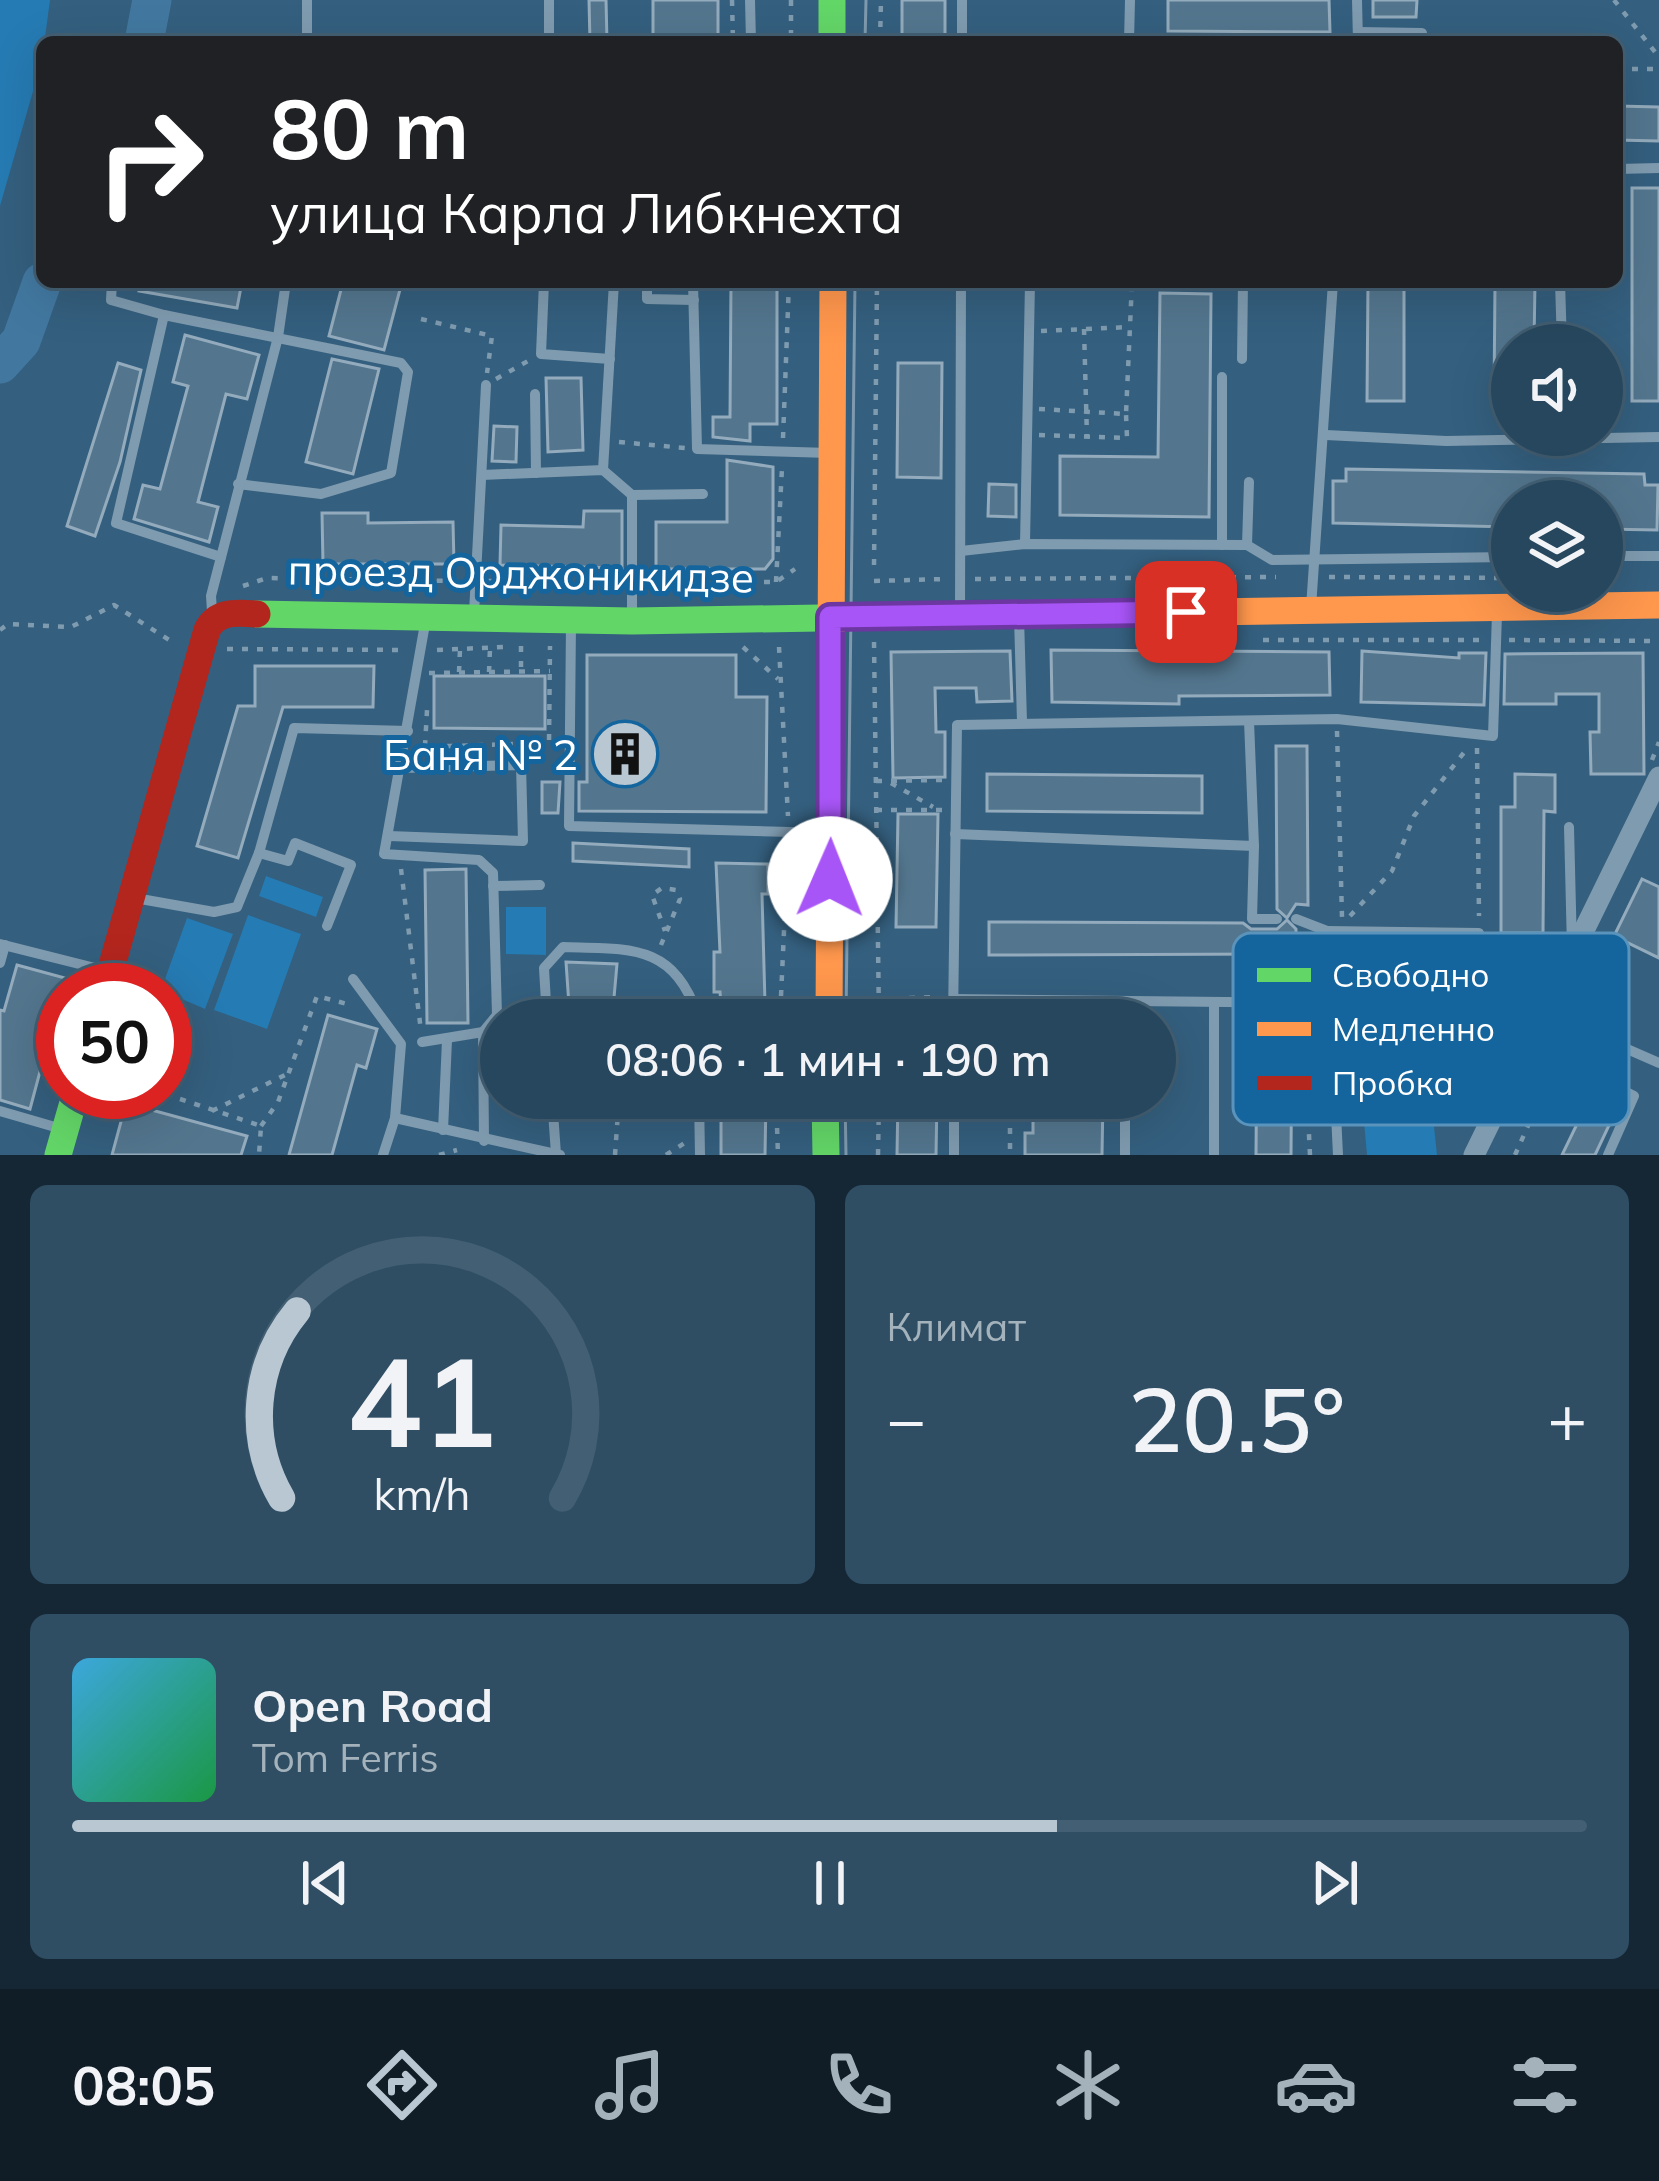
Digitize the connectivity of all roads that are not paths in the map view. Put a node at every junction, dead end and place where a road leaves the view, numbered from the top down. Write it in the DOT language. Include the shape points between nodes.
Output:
graph roads {
  1 [pos="307,0"];
  2 [pos="549,0"];
  3 [pos="750,0"];
  4 [pos="832,0"];
  5 [pos="962,0"];
  6 [pos="1130,0"];
  7 [pos="1357,0"];
  8 [pos="1423,33"];
  9 [pos="307,36"];
  10 [pos="549,36"];
  11 [pos="751,36"];
  12 [pos="832,36"];
  13 [pos="962,36"];
  14 [pos="1130,36"];
  15 [pos="1358,36"];
  16 [pos="1374,36"];
  17 [pos="1659,168"];
  18 [pos="1623,169"];
  19 [pos="112,288"];
  20 [pos="285,288"];
  21 [pos="544,288"];
  22 [pos="614,288"];
  23 [pos="647,288"];
  24 [pos="693,288"];
  25 [pos="833,288"];
  26 [pos="961,288"];
  27 [pos="1030,288"];
  28 [pos="1243,288"];
  29 [pos="1333,288"];
  30 [pos="1560,288"];
  31 [pos="694,301"];
  32 [pos="164,315"];
  33 [pos="1561,324"];
  34 [pos="278,337"];
  35 [pos="610,358"];
  36 [pos="1242,359"];
  37 [pos="1222,377"];
  38 [pos="486,385"];
  39 [pos="535,394"];
  40 [pos="1326,435"];
  41 [pos="1623,437"];
  42 [pos="1659,437"];
  43 [pos="1491,439"];
  44 [pos="833,453"];
  45 [pos="603,470"];
  46 [pos="536,473"];
  47 [pos="482,475"];
  48 [pos="1249,482"];
  49 [pos="238,484"];
  50 [pos="703,494"];
  51 [pos="632,495"];
  52 [pos="1025,544"];
  53 [pos="1222,545"];
  54 [pos="1247,545"];
  55 [pos="961,551"];
  56 [pos="1623,556"];
  57 [pos="1659,556"];
  58 [pos="220,557"];
  59 [pos="1491,557"];
  60 [pos="1316,559"];
  61 [pos="1659,605"];
  62 [pos="1623,606"];
  63 [pos="1491,608"];
  64 [pos="1311,610"];
  65 [pos="1497,612"];
  66 [pos="1019,614"];
  67 [pos="426,615"];
  68 [pos="960,615"];
  69 [pos="474,616"];
  70 [pos="830,617"];
  71 [pos="571,619"];
  72 [pos="212,620"];
  73 [pos="632,621"];
  74 [pos="1249,721"];
  75 [pos="1022,722"];
  76 [pos="408,730"];
  77 [pos="402,768"];
  78 [pos="1659,777"];
  79 [pos="1569,827"];
  80 [pos="831,833"];
  81 [pos="955,834"];
  82 [pos="389,836"];
  83 [pos="1254,846"];
  84 [pos="259,853"];
  85 [pos="540,885"];
  86 [pos="493,886"];
  87 [pos="131,897"];
  88 [pos="1277,919"];
  89 [pos="1296,919"];
  90 [pos="328,926"];
  91 [pos="1327,931"];
  92 [pos="1479,933"];
  93 [pos="1568,933"];
  94 [pos="1585,933"];
  95 [pos="2,945"];
  96 [pos="55,963"];
  97 [pos="113,963"];
  98 [pos="0,964"];
  99 [pos="353,979"];
  100 [pos="953,998"];
  101 [pos="496,999"];
  102 [pos="546,999"];
  103 [pos="691,999"];
  104 [pos="829,999"];
  105 [pos="1010,999"];
  106 [pos="1176,1002"];
  107 [pos="1214,1002"];
  108 [pos="1233,1002"];
  109 [pos="480,1033"];
  110 [pos="421,1035"];
  111 [pos="447,1040"];
  112 [pos="1629,1050"];
  113 [pos="1659,1063"];
  114 [pos="0,1112"];
  115 [pos="394,1118"];
  116 [pos="484,1119"];
  117 [pos="554,1119"];
  118 [pos="699,1119"];
  119 [pos="825,1119"];
  120 [pos="954,1119"];
  121 [pos="1125,1119"];
  122 [pos="1336,1125"];
  123 [pos="1493,1125"];
  124 [pos="1621,1125"];
  125 [pos="443,1130"];
  126 [pos="484,1141"];
  127 [pos="62,1143"];
  128 [pos="1479,1153"];
  129 [pos="383,1155"];
  130 [pos="558,1155"];
  131 [pos="700,1155"];
  132 [pos="826,1155"];
  133 [pos="954,1155"];
  134 [pos="1125,1155"];
  135 [pos="1214,1155"];
  136 [pos="1338,1155"];
  137 [pos="1608,1155"];
  1 -- 9 [label="lane"];
  2 -- 10 [label="lane"];
  3 -- 11 [label="lane"];
  4 -- 12 [label="main road"];
  5 -- 13 [label="lane"];
  6 -- 14 [label="lane"];
  7 -- 15 [label="lane"];
  8 -- 16 [label="lane"];
  17 -- 18 [label="lane"];
  19 -- 32 [label="lane" via="111,300"];
  20 -- 34 [label="lane"];
  21 -- 35 [label="lane" via="541,354"];
  22 -- 35 [label="lane"];
  23 -- 31 [label="lane" via="646,298"];
  24 -- 31 [label="lane"];
  25 -- 44 [label="main road"];
  26 -- 55 [label="lane"];
  27 -- 52 [label="lane"];
  28 -- 36 [label="lane"];
  29 -- 40 [label="lane"];
  30 -- 33 [label="lane"];
  31 -- 44 [label="lane" via="697,449"];
  32 -- 34 [label="lane"];
  32 -- 58 [label="lane" via="116,523"];
  34 -- 49 [label="lane"];
  34 -- 49 [label="lane" via="401,363 408,372 391,473 321,494"];
  35 -- 45 [label="lane"];
  37 -- 53 [label="lane"];
  38 -- 47 [label="lane"];
  39 -- 46 [label="lane"];
  40 -- 43 [label="lane"];
  40 -- 60 [label="lane"];
  41 -- 42 [label="lane"];
  44 -- 70 [label="main road"];
  45 -- 46 [label="lane"];
  45 -- 51 [label="lane"];
  46 -- 47 [label="lane"];
  47 -- 69 [label="lane"];
  48 -- 54 [label="lane"];
  49 -- 58 [label="lane"];
  50 -- 51 [label="lane"];
  51 -- 73 [label="lane"];
  52 -- 53 [label="lane"];
  52 -- 55 [label="lane"];
  53 -- 54 [label="lane"];
  54 -- 60 [label="lane" via="1272,560"];
  55 -- 68 [label="lane"];
  56 -- 57 [label="lane"];
  58 -- 72 [label="lane"];
  59 -- 60 [label="lane"];
  60 -- 64 [label="lane"];
  61 -- 62 [label="main road, проезд Орджоникидзе"];
  63 -- 64 [label="main road, проезд Орджоникидзе"];
  64 -- 66 [label="main road, проезд Орджоникидзе"];
  65 -- 74 [label="lane" via="1493,736 1337,719"];
  66 -- 68 [label="main road, проезд Орджоникидзе"];
  66 -- 75 [label="lane"];
  67 -- 69 [label="main road, проезд Орджоникидзе"];
  67 -- 72 [label="main road, проезд Орджоникидзе" via="250,611"];
  67 -- 76 [label="lane"];
  68 -- 70 [label="main road, проезд Орджоникидзе"];
  69 -- 71 [label="main road, проезд Орджоникидзе"];
  70 -- 73 [label="main road, проезд Орджоникидзе"];
  70 -- 80 [label="main road"];
  71 -- 73 [label="main road, проезд Орджоникидзе"];
  71 -- 80 [label="lane" via="569,826"];
  72 -- 87 [label="main road"];
  74 -- 75 [label="lane"];
  74 -- 83 [label="lane"];
  75 -- 81 [label="lane" via="957,725"];
  76 -- 77 [label="lane"];
  76 -- 84 [label="lane" via="294,728"];
  77 -- 82 [label="lane"];
  77 -- 82 [label="lane" via="521,765 523,842"];
  78 -- 94 [label="street"];
  79 -- 93 [label="lane"];
  80 -- 104 [label="main road"];
  81 -- 83 [label="lane"];
  81 -- 100 [label="lane"];
  82 -- 86 [label="lane" via="384,854 479,860 493,873"];
  83 -- 88 [label="lane" via="1252,919"];
  84 -- 87 [label="lane" via="237,907 214,912"];
  84 -- 90 [label="lane" via="288,861 295,843 351,865"];
  85 -- 86 [label="lane"];
  86 -- 101 [label="lane"];
  87 -- 97 [label="main road"];
  89 -- 91 [label="lane"];
  91 -- 92 [label="lane"];
  95 -- 96 [label="lane"];
  95 -- 98 [label="lane"];
  99 -- 115 [label="lane" via="401,1044"];
  100 -- 105 [label="lane"];
  102 -- 103 [label="lane" via="544,968 563,946 657,957"];
  106 -- 107 [label="lane"];
  107 -- 108 [label="lane"];
  107 -- 135 [label="lane"];
  109 -- 111 [label="lane"];
  110 -- 111 [label="lane"];
  111 -- 125 [label="lane"];
  112 -- 113 [label="lane"];
  114 -- 127 [label="lane"];
  115 -- 125 [label="lane"];
  115 -- 129 [label="lane"];
  116 -- 126 [label="lane"];
  117 -- 130 [label="lane"];
  118 -- 131 [label="lane"];
  119 -- 132 [label="main road"];
  120 -- 133 [label="lane"];
  121 -- 134 [label="lane"];
  122 -- 136 [label="lane"];
  123 -- 128 [label="street"];
  124 -- 137 [label="lane"];
  125 -- 126 [label="lane"];
  126 -- 130 [label="lane"];
}
